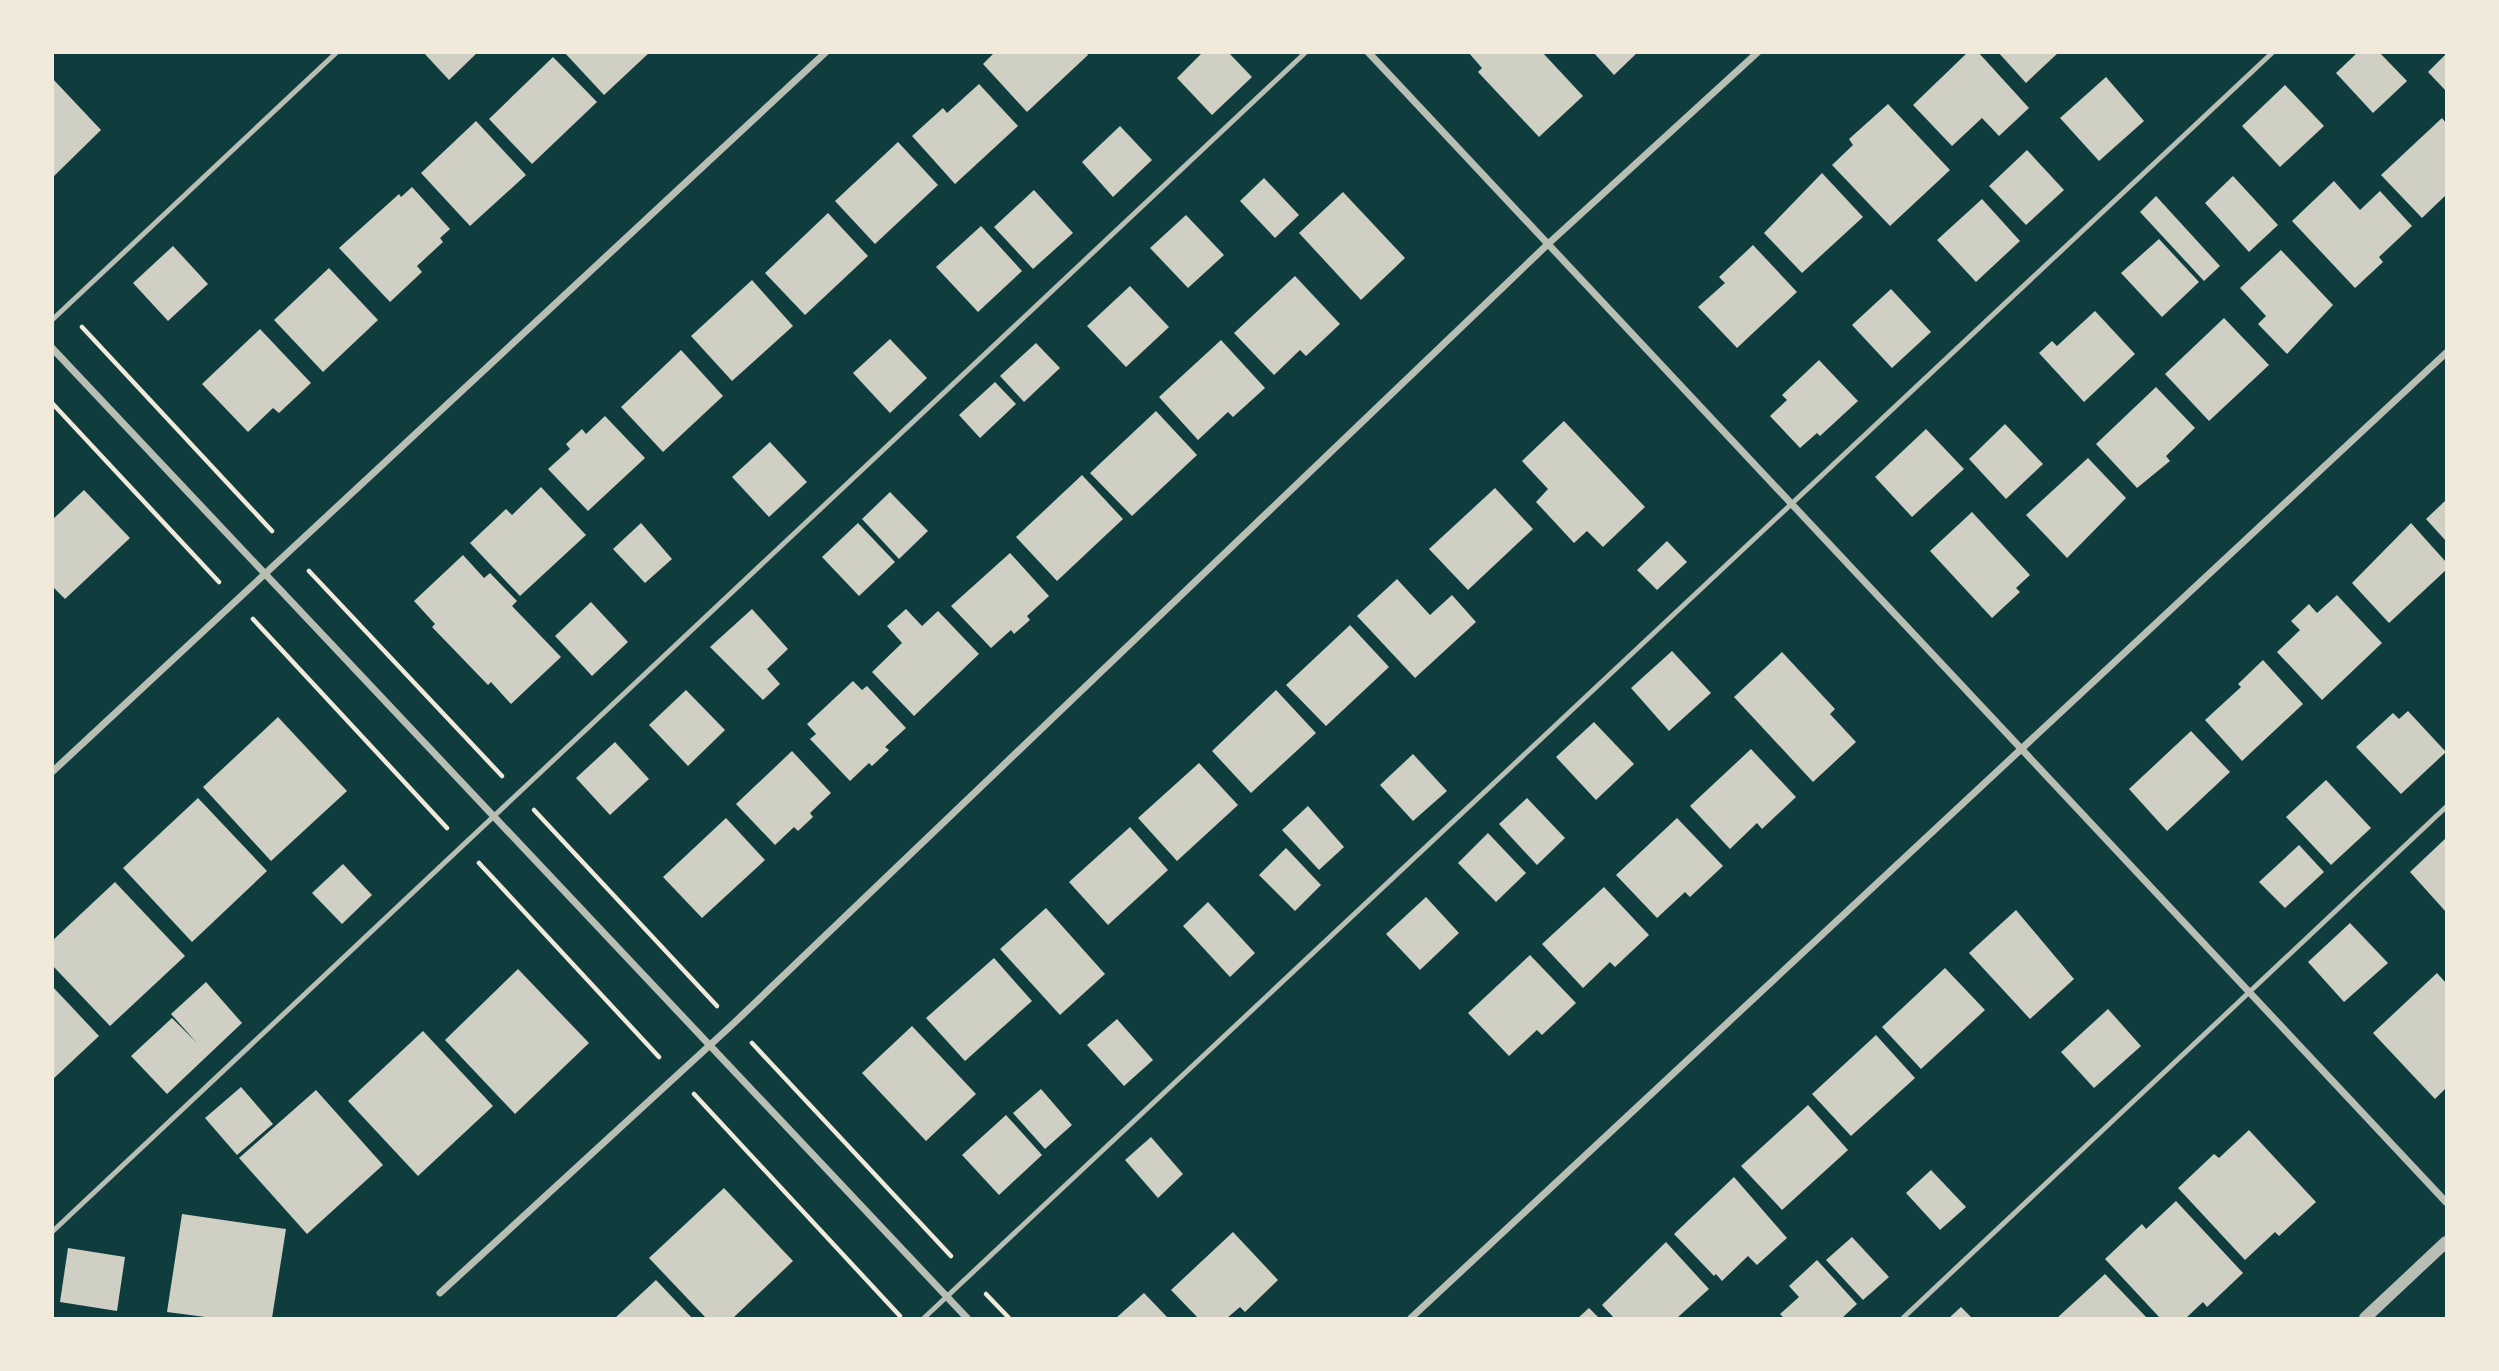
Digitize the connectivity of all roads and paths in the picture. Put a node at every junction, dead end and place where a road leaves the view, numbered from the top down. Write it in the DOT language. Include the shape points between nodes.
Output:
graph roads {
  1 [pos="337,52"];
  2 [pos="826,52"];
  3 [pos="1306,52"];
  4 [pos="1368,52"];
  5 [pos="1758,52"];
  6 [pos="2273,52"];
  7 [pos="1548,244"];
  8 [pos="52,320"];
  9 [pos="52,348"];
  10 [pos="2446,353"];
  11 [pos="1792,504"];
  12 [pos="265,574"];
  13 [pos="2022,749"];
  14 [pos="52,772"];
  15 [pos="2446,807"];
  16 [pos="494,816"];
  17 [pos="2250,992"];
  18 [pos="709,1046"];
  19 [pos="2446,1202"];
  20 [pos="52,1231"];
  21 [pos="2446,1242"];
  22 [pos="440,1293"];
  23 [pos="947,1297"];
  24 [pos="924,1318"];
  25 [pos="967,1318"];
  26 [pos="1411,1318"];
  27 [pos="1903,1318"];
  28 [pos="2365,1318"];
  1 -- 8 [label="lane"];
  2 -- 12 [label="street"];
  3 -- 16 [label="lane"];
  4 -- 7 [label="street"];
  5 -- 7 [label="street"];
  6 -- 11 [label="lane"];
  7 -- 11 [label="street"];
  7 -- 18 [label="street"];
  9 -- 12 [label="street"];
  10 -- 13 [label="street"];
  11 -- 13 [label="street"];
  11 -- 23 [label="lane"];
  12 -- 14 [label="street"];
  12 -- 16 [label="street"];
  13 -- 17 [label="street"];
  13 -- 26 [label="street"];
  15 -- 17 [label="lane"];
  16 -- 18 [label="street"];
  16 -- 20 [label="lane"];
  17 -- 19 [label="street"];
  17 -- 27 [label="lane"];
  18 -- 22 [label="street"];
  18 -- 23 [label="street"];
  21 -- 28 [label="street"];
  23 -- 24 [label="lane"];
  23 -- 25 [label="street"];
}
